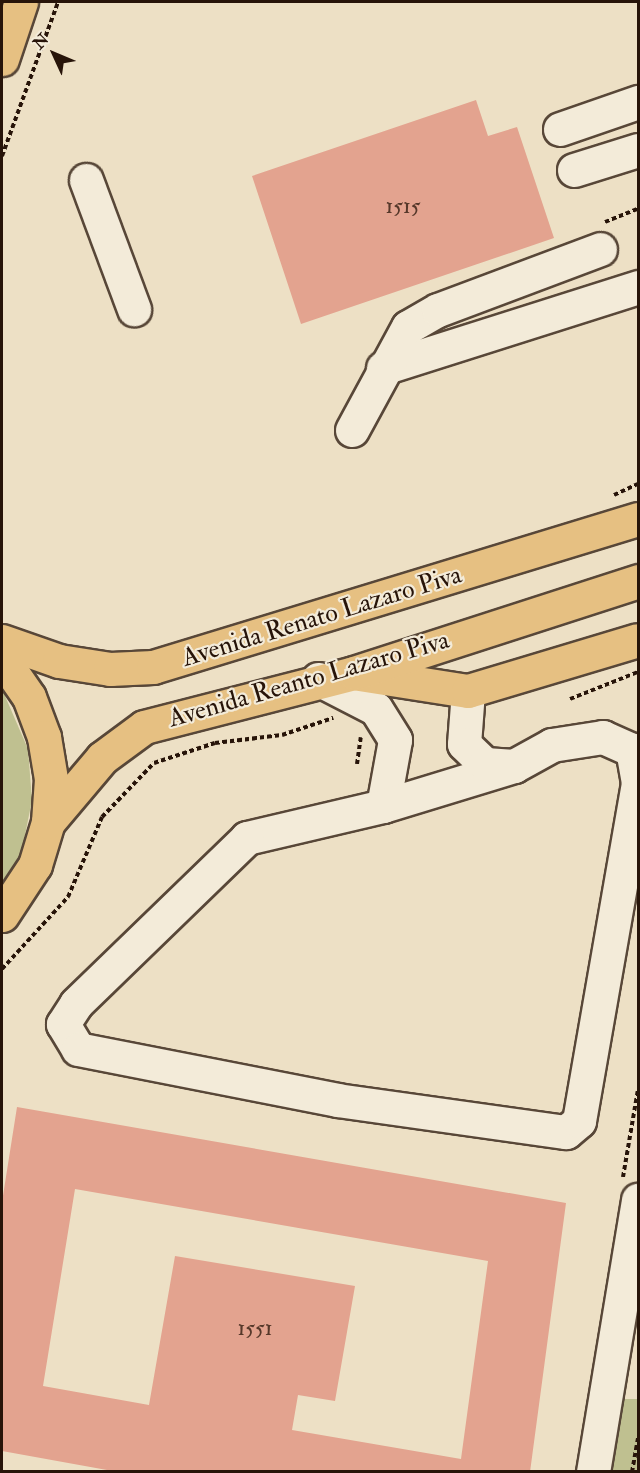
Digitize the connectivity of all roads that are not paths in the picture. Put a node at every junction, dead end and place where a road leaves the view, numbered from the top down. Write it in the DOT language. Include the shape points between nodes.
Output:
graph roads {
  1 [pos="21,2"];
  2 [pos="2,59"];
  3 [pos="639,102"];
  4 [pos="560,129"];
  5 [pos="639,150"];
  6 [pos="574,170"];
  7 [pos="86,180"];
  8 [pos="596,237"];
  9 [pos="639,287"];
  10 [pos="134,309"];
  11 [pos="383,368"];
  12 [pos="352,430"];
  13 [pos="639,519"];
  14 [pos="639,581"];
  15 [pos="639,640"];
  16 [pos="2,641"];
  17 [pos="2,658"];
  18 [pos="354,673"];
  19 [pos="318,680"];
  20 [pos="468,691"];
  21 [pos="514,766"];
  22 [pos="383,806"];
  23 [pos="48,822"];
  24 [pos="2,915"];
  25 [pos="639,1200"];
  26 [pos="593,1472"];
  1 -- 2 [label="main road"];
  3 -- 4 [label="street"];
  5 -- 6 [label="street"];
  7 -- 10 [label="street"];
  8 -- 11 [label="street" via="408,327"];
  9 -- 11 [label="street"];
  11 -- 12 [label="street"];
  13 -- 16 [label="main road, Avenida Renato Lazaro Piva" via="224,649 153,667 110,669 80,664"];
  14 -- 18 [label="main road, Avenida Reanto Lazaro Piva"];
  15 -- 20 [label="main road"];
  17 -- 23 [label="main road" via="29,697 45,737 51,779"];
  18 -- 19 [label="main road, Avenida Reanto Lazaro Piva"];
  18 -- 20 [label="main road"];
  19 -- 22 [label="street" via="376,709 395,740"];
  19 -- 23 [label="main road, Avenida Reanto Lazaro Piva" via="144,727 102,758"];
  20 -- 21 [label="street" via="464,744 485,764"];
  21 -- 22 [label="street"];
  21 -- 22 [label="street" via="552,744 603,737 632,750 638,783 579,1121 566,1132 338,1100 78,1049 63,1024 76,1004 247,838"];
  23 -- 24 [label="main road" via="35,865"];
  25 -- 26 [label="street"];
}
